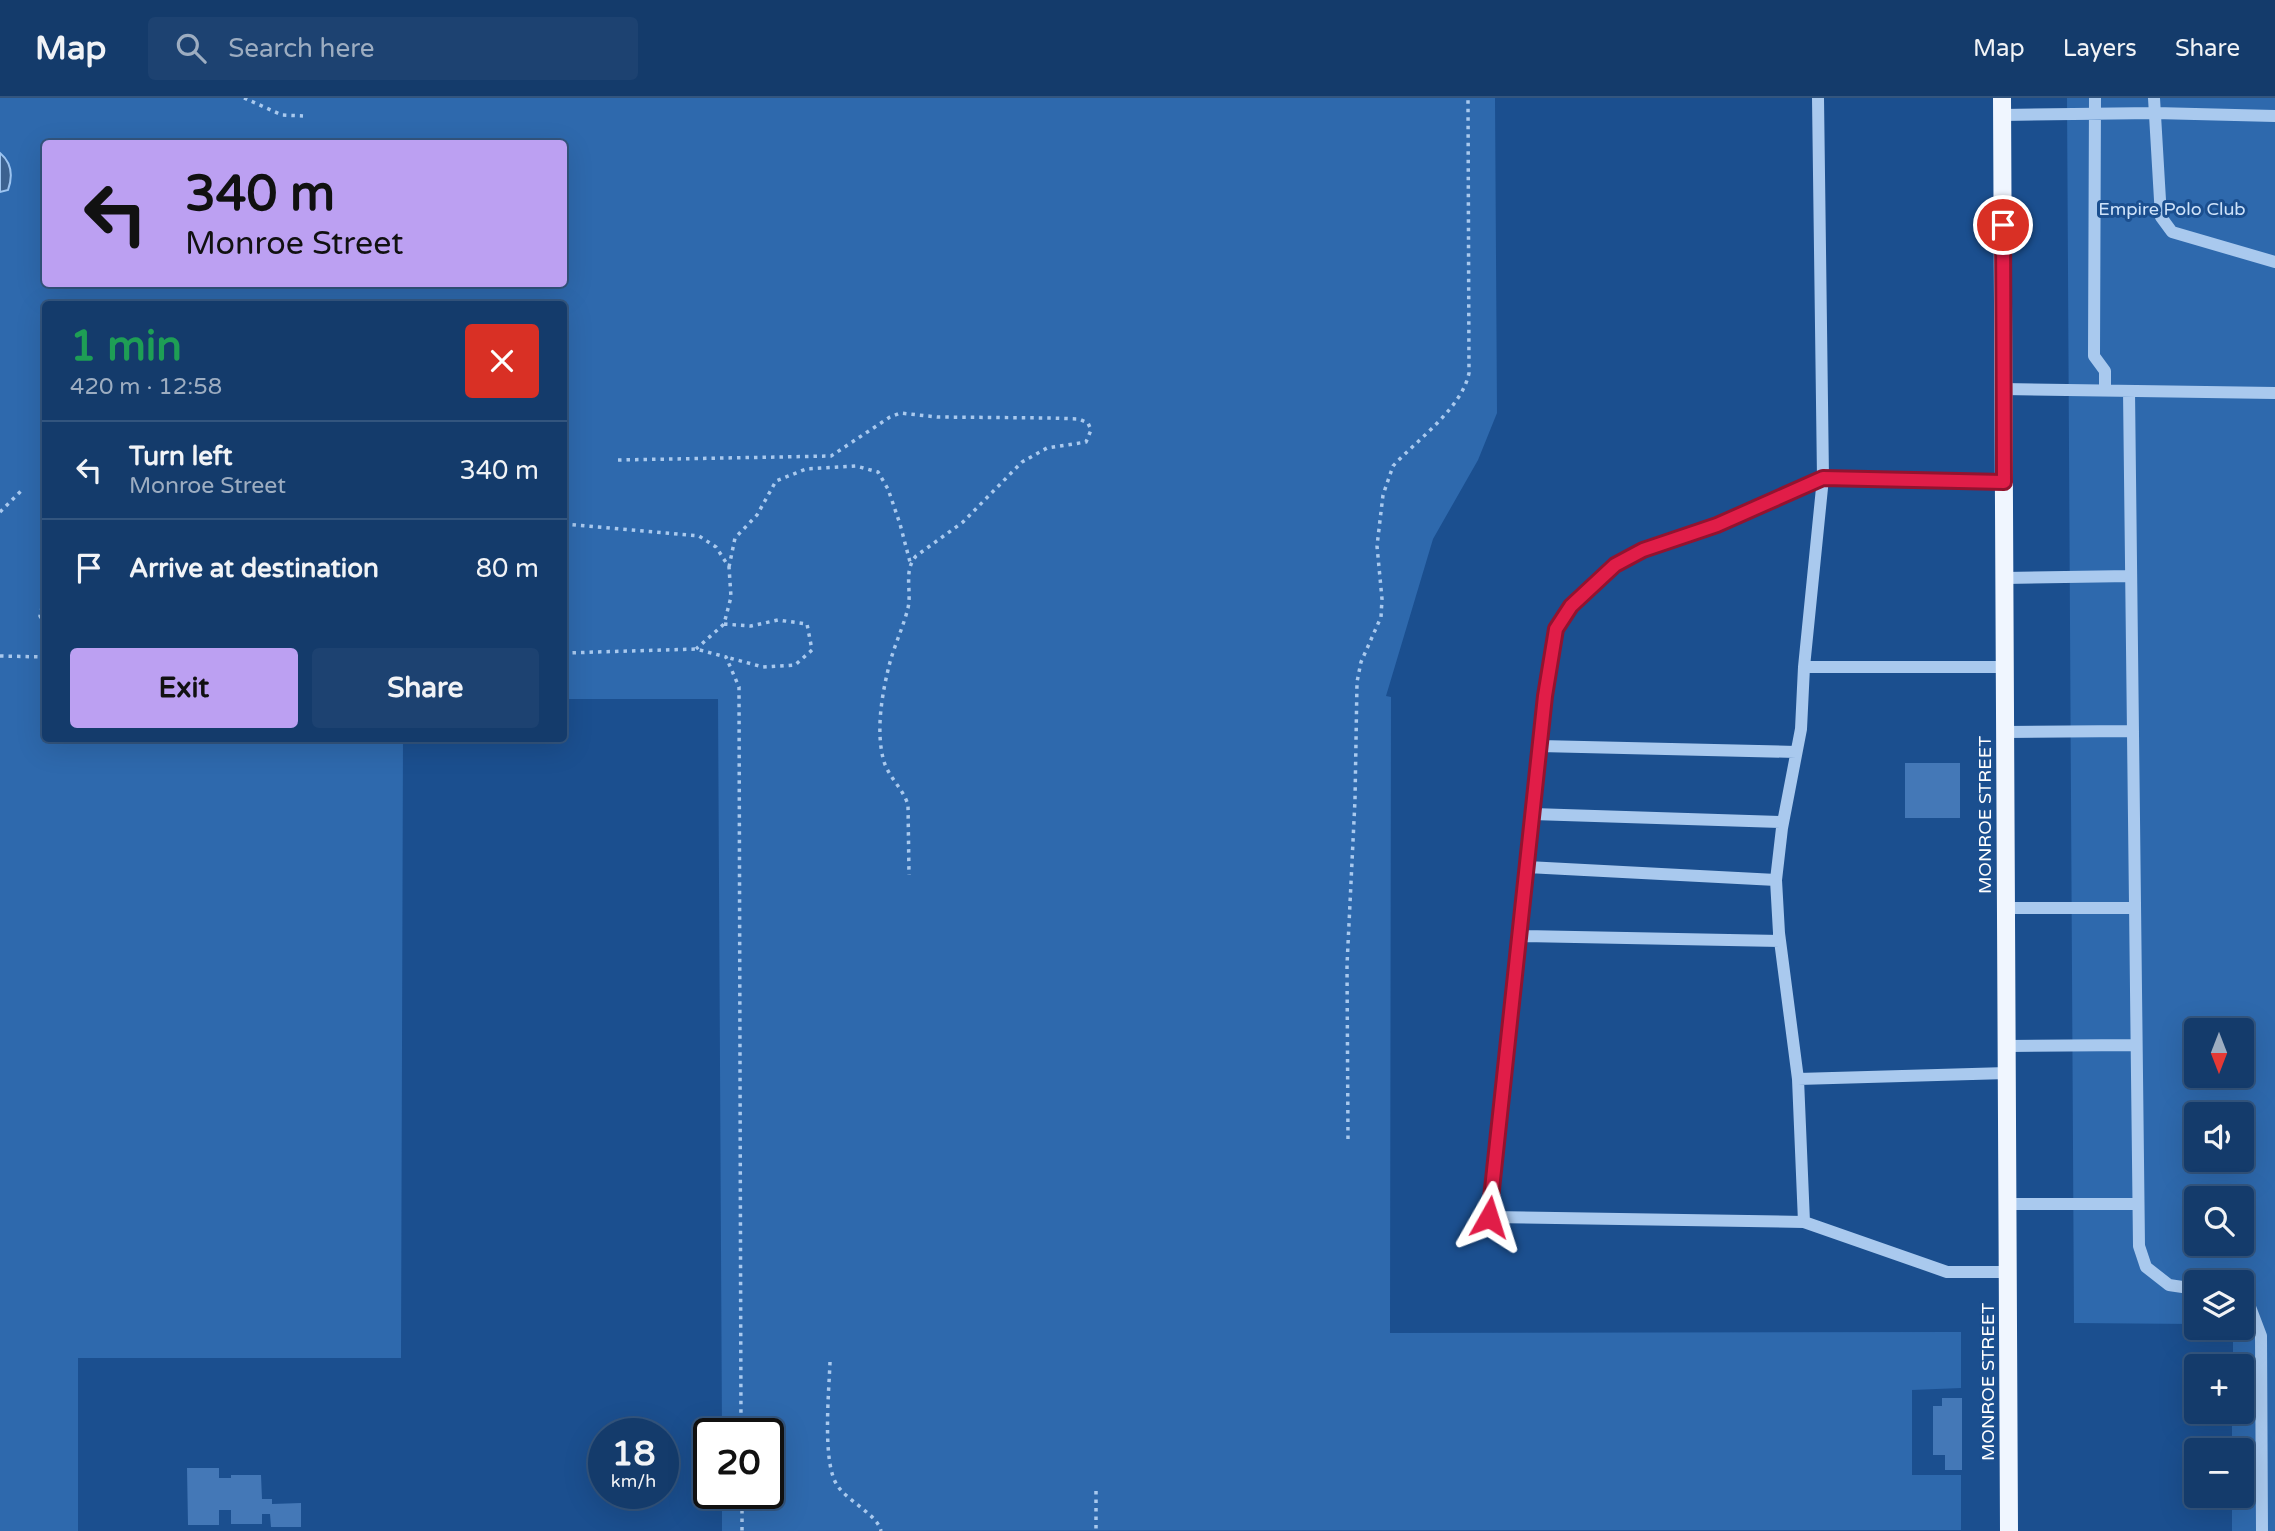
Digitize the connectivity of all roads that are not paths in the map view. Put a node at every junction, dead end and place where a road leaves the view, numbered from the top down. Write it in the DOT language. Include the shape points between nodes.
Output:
graph roads {
  1 [pos="1818,98"];
  2 [pos="2095,98"];
  3 [pos="2154,98"];
  4 [pos="2002,107"];
  5 [pos="2155,113"];
  6 [pos="2095,114"];
  7 [pos="2275,116"];
  8 [pos="2275,262"];
  9 [pos="2003,389"];
  10 [pos="2105,390"];
  11 [pos="2129,391"];
  12 [pos="2275,393"];
  13 [pos="1823,478"];
  14 [pos="2004,482"];
  15 [pos="2131,576"];
  16 [pos="2004,578"];
  17 [pos="1804,667"];
  18 [pos="2005,667"];
  19 [pos="2133,731"];
  20 [pos="2005,733"];
  21 [pos="1540,746"];
  22 [pos="1796,752"];
  23 [pos="1533,814"];
  24 [pos="1783,822"];
  25 [pos="1527,867"];
  26 [pos="1776,880"];
  27 [pos="2006,908"];
  28 [pos="2135,908"];
  29 [pos="1519,936"];
  30 [pos="1780,941"];
  31 [pos="2136,1045"];
  32 [pos="2007,1046"];
  33 [pos="2007,1073"];
  34 [pos="1798,1079"];
  35 [pos="2008,1204"];
  36 [pos="2138,1205"];
  37 [pos="1804,1222"];
  38 [pos="2008,1272"];
  39 [pos="2184,1287"];
  40 [pos="2254,1318"];
  41 [pos="2009,1531"];
  42 [pos="2262,1531"];
  1 -- 13 [label="lane"];
  2 -- 6 [label="lane"];
  3 -- 5 [label="lane"];
  4 -- 6 [label="lane"];
  4 -- 9 [label="main road, MONROE STREET"];
  5 -- 6 [label="lane"];
  5 -- 7 [label="lane"];
  5 -- 8 [label="lane" via="2161,217 2172,232"];
  6 -- 10 [label="lane" via="2094,356 2105,371"];
  9 -- 10 [label="lane"];
  9 -- 14 [label="main road, MONROE STREET"];
  10 -- 11 [label="lane"];
  11 -- 12 [label="lane"];
  11 -- 15 [label="lane"];
  13 -- 14 [label="lane"];
  13 -- 17 [label="lane"];
  13 -- 21 [label="lane" via="1717,525 1643,550 1592,584 1556,629"];
  14 -- 16 [label="main road, MONROE STREET"];
  15 -- 16 [label="lane"];
  15 -- 19 [label="lane"];
  16 -- 18 [label="main road, MONROE STREET"];
  17 -- 18 [label="lane"];
  17 -- 22 [label="lane"];
  18 -- 20 [label="main road, MONROE STREET"];
  19 -- 20 [label="lane"];
  19 -- 28 [label="lane"];
  20 -- 27 [label="main road, MONROE STREET"];
  21 -- 22 [label="lane"];
  21 -- 23 [label="lane"];
  22 -- 24 [label="lane"];
  23 -- 24 [label="lane"];
  23 -- 25 [label="lane"];
  24 -- 26 [label="lane"];
  25 -- 26 [label="lane"];
  25 -- 29 [label="lane"];
  26 -- 30 [label="lane"];
  27 -- 28 [label="lane"];
  27 -- 32 [label="main road, MONROE STREET"];
  28 -- 31 [label="lane"];
  29 -- 30 [label="lane"];
  29 -- 37 [label="lane" via="1489,1217"];
  30 -- 34 [label="lane"];
  31 -- 32 [label="lane"];
  31 -- 36 [label="lane"];
  32 -- 33 [label="main road, MONROE STREET"];
  33 -- 34 [label="lane"];
  33 -- 35 [label="main road, MONROE STREET"];
  34 -- 37 [label="lane"];
  35 -- 36 [label="lane"];
  35 -- 38 [label="main road, MONROE STREET"];
  36 -- 39 [label="lane" via="2138,1246 2146,1267 2169,1285"];
  37 -- 38 [label="lane" via="1947,1272"];
  38 -- 41 [label="main road, MONROE STREET"];
  40 -- 42 [label="lane" via="2261,1336"];
}
